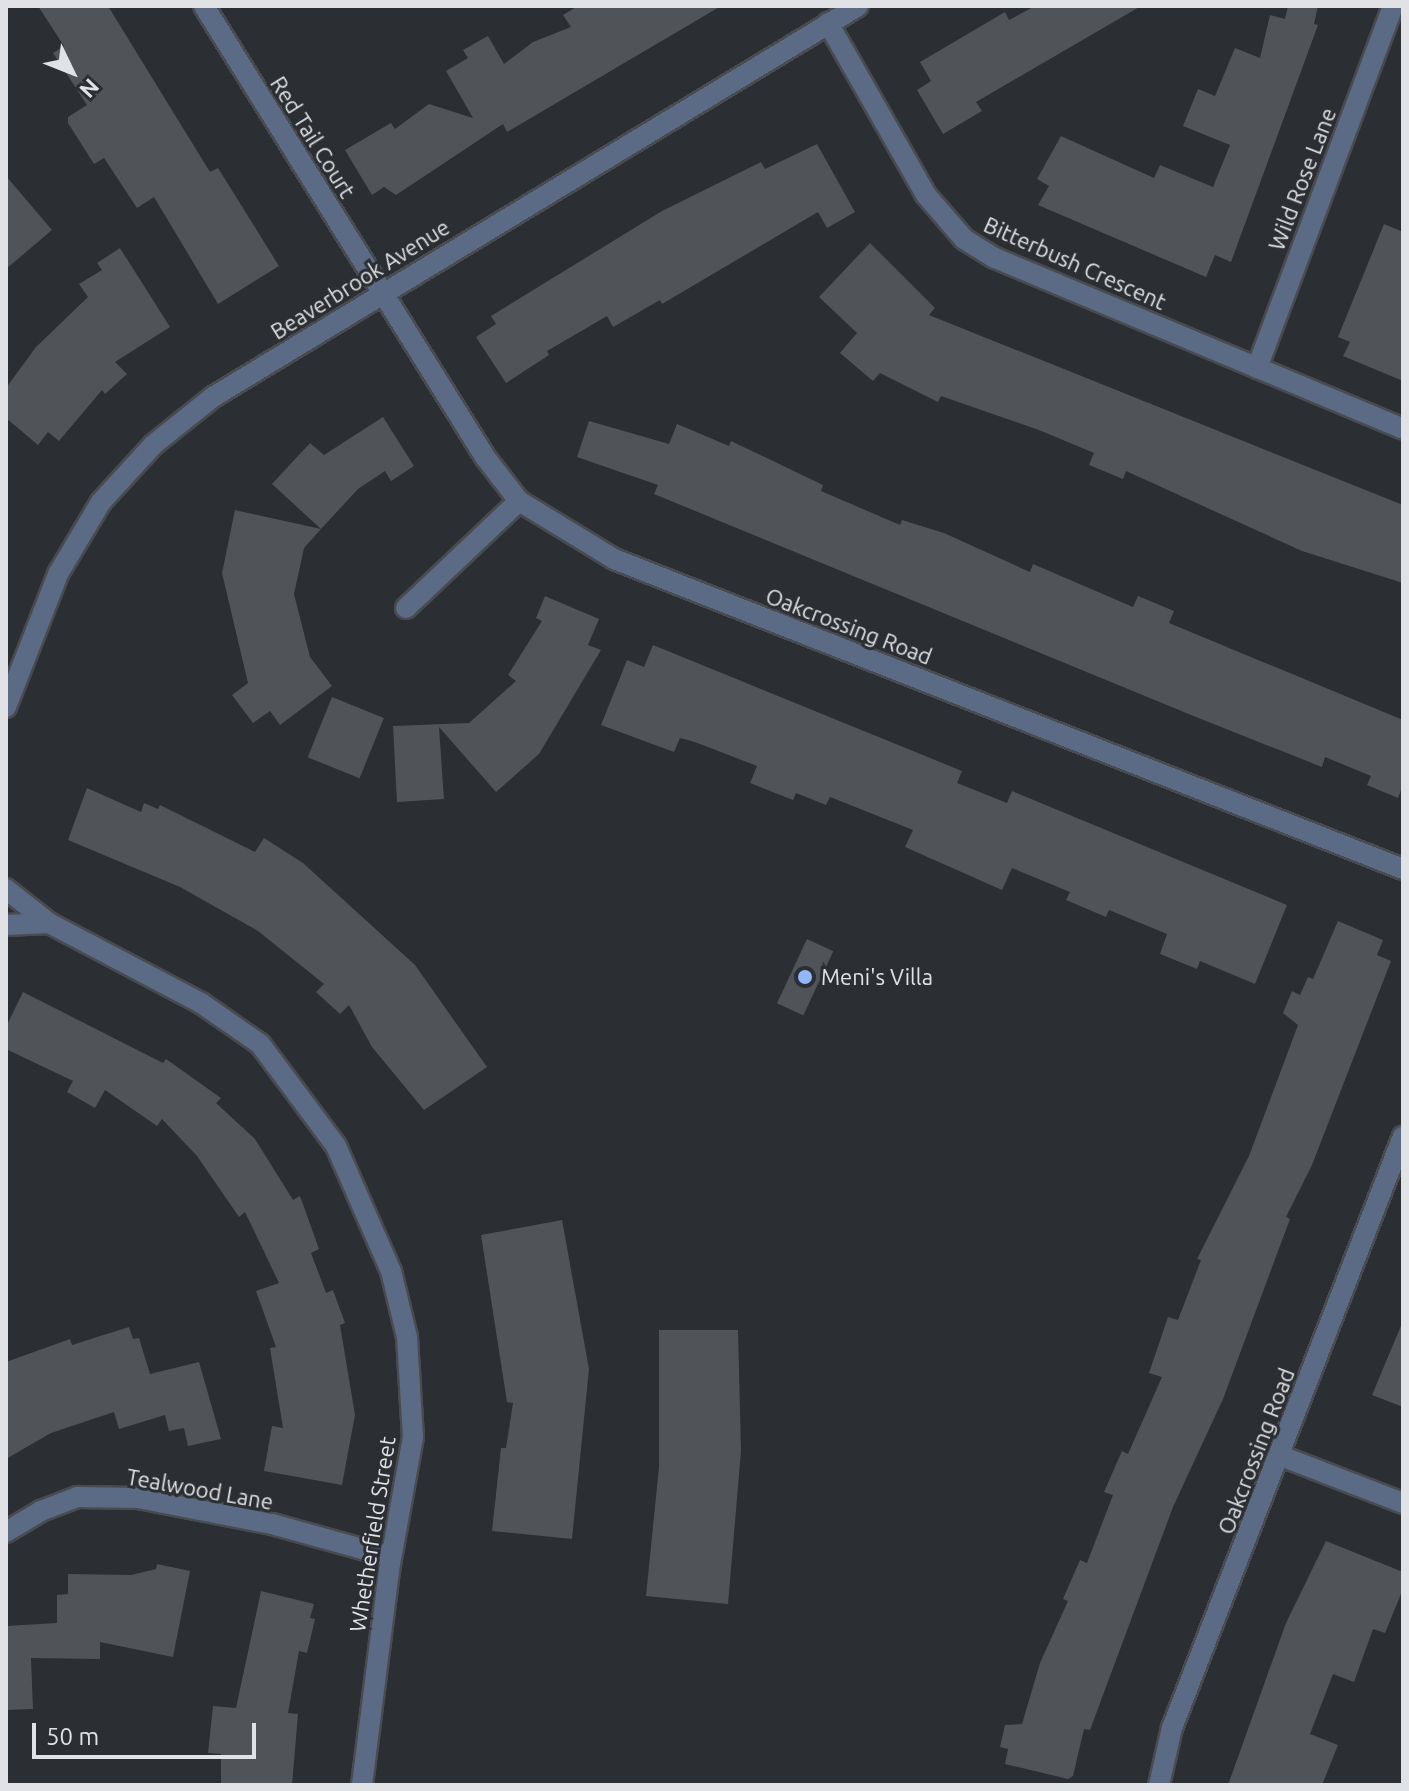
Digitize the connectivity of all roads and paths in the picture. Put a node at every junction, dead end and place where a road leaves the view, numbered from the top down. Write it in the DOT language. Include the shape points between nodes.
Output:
graph roads {
  1 [pos="204,6"];
  2 [pos="858,6"];
  3 [pos="1393,6"];
  4 [pos="828,23"];
  5 [pos="381,293"];
  6 [pos="1257,368"];
  7 [pos="1403,429"];
  8 [pos="519,501"];
  9 [pos="406,608"];
  10 [pos="6,707"];
  11 [pos="1403,869"];
  12 [pos="6,889"];
  13 [pos="49,923"];
  14 [pos="6,925"];
  15 [pos="1403,1136"];
  16 [pos="1281,1456"];
  17 [pos="1403,1503"];
  18 [pos="6,1532"];
  19 [pos="391,1557"];
  20 [pos="362,1785"];
  21 [pos="1159,1785"];
  1 -- 5 [label="street, Red Tail Court"];
  2 -- 4 [label="street, Beaverbrook Avenue"];
  3 -- 6 [label="street, Wild Rose Lane"];
  4 -- 5 [label="street, Beaverbrook Avenue"];
  4 -- 6 [label="street, Bitterbush Crescent" via="926,195 964,239 995,258"];
  5 -- 8 [label="street, Oakcrossing Road"];
  5 -- 10 [label="street, Beaverbrook Avenue" via="213,397 153,445 101,502 58,574"];
  6 -- 7 [label="street, Bitterbush Crescent"];
  8 -- 9 [label="street"];
  8 -- 11 [label="street, Oakcrossing Road" via="614,559"];
  12 -- 13 [label="street, Whetherfield Street"];
  13 -- 14 [label="street"];
  13 -- 19 [label="street, Whetherfield Street" via="201,1003 260,1044 336,1146 391,1271 407,1337 413,1437"];
  15 -- 16 [label="street, Oakcrossing Road"];
  16 -- 17 [label="street"];
  16 -- 21 [label="street, Oakcrossing Road" via="1172,1728"];
  18 -- 19 [label="street, Tealwood Lane" via="78,1497 138,1498 272,1524"];
  19 -- 20 [label="street, Whetherfield Street"];
}
